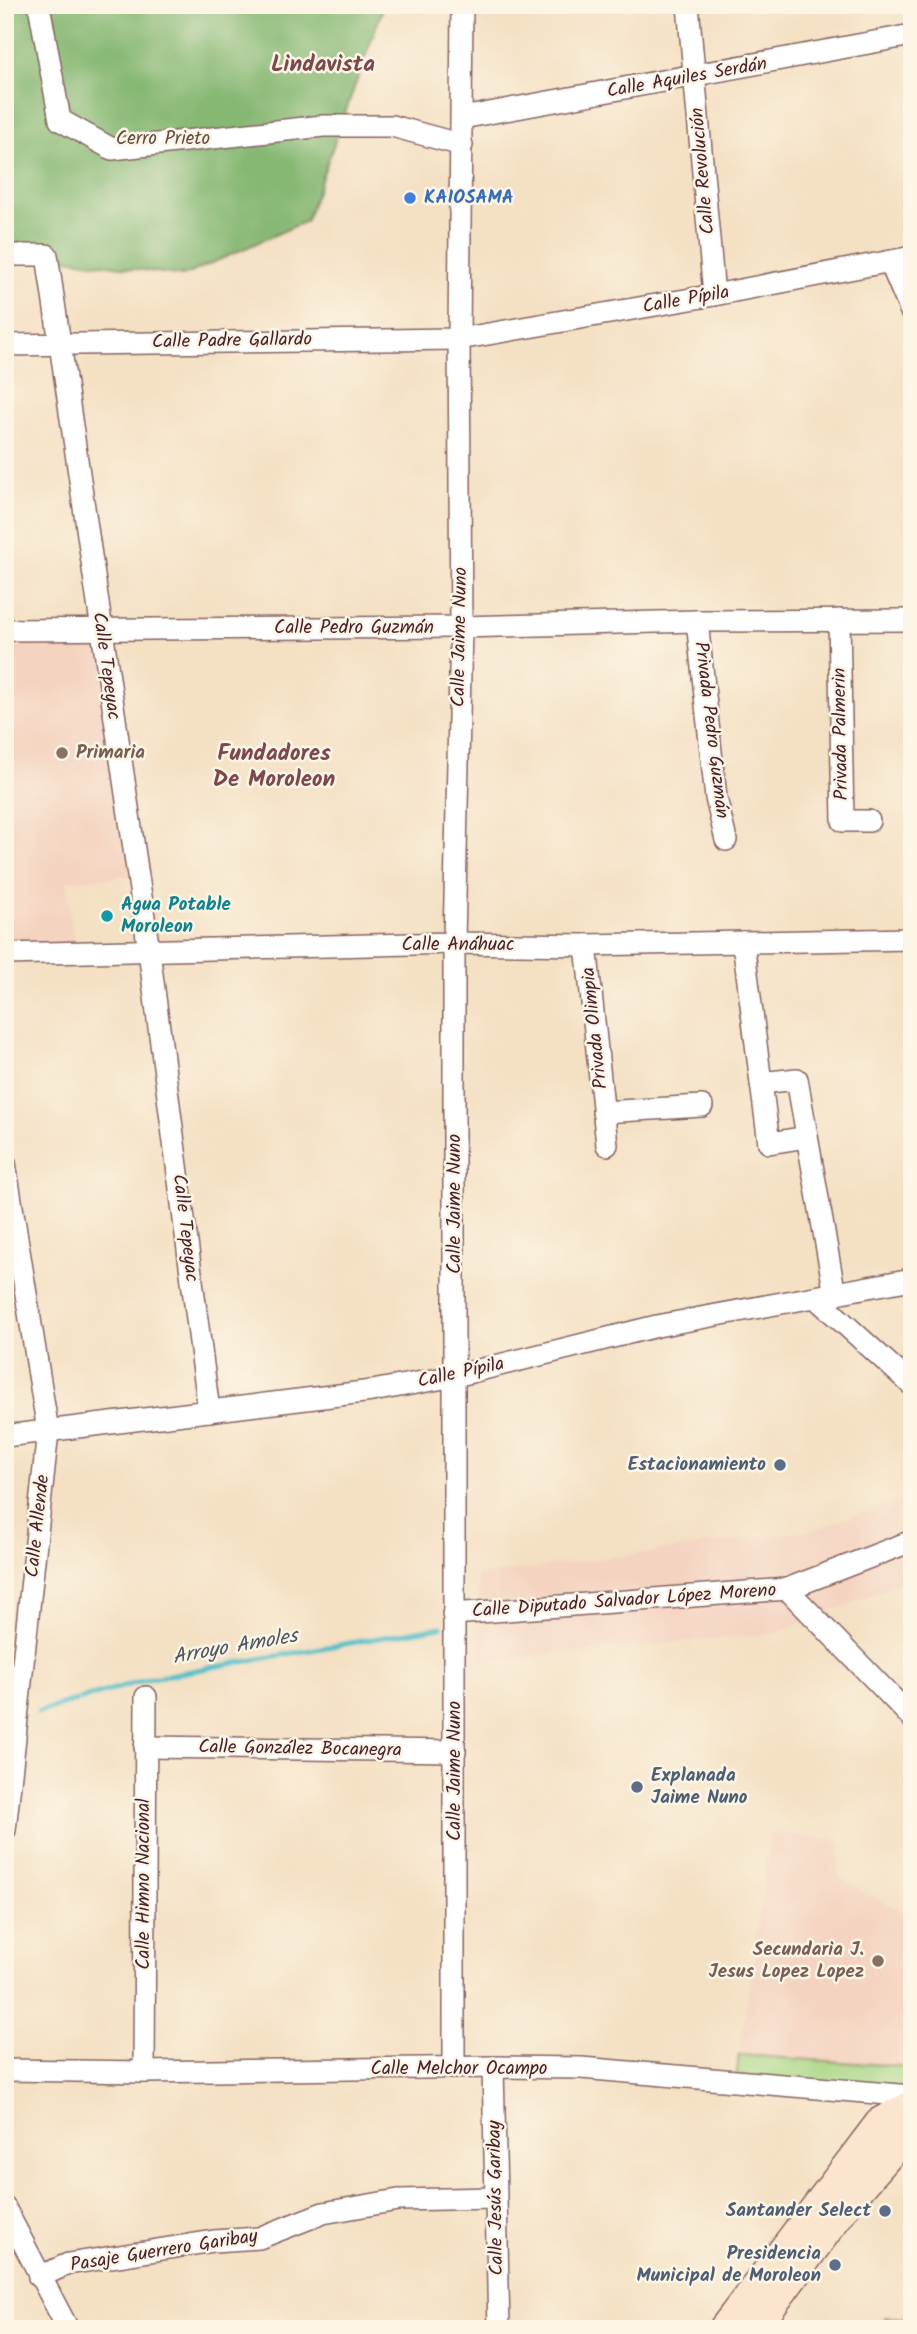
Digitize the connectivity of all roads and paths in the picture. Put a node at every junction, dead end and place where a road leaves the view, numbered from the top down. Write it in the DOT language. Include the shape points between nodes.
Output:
graph roads {
  1 [pos="39,5"];
  2 [pos="462,5"];
  3 [pos="688,5"];
  4 [pos="912,35"];
  5 [pos="695,77"];
  6 [pos="462,118"];
  7 [pos="462,145"];
  8 [pos="5,255"];
  9 [pos="912,257"];
  10 [pos="890,262"];
  11 [pos="714,295"];
  12 [pos="912,314"];
  13 [pos="459,339"];
  14 [pos="59,343"];
  15 [pos="5,345"];
  16 [pos="839,620"];
  17 [pos="912,620"];
  18 [pos="697,621"];
  19 [pos="461,627"];
  20 [pos="5,630"];
  21 [pos="101,630"];
  22 [pos="869,821"];
  23 [pos="726,840"];
  24 [pos="912,939"];
  25 [pos="743,942"];
  26 [pos="454,943"];
  27 [pos="586,945"];
  28 [pos="149,951"];
  29 [pos="5,954"];
  30 [pos="761,1083"];
  31 [pos="702,1106"];
  32 [pos="603,1112"];
  33 [pos="807,1137"];
  34 [pos="607,1145"];
  35 [pos="5,1163"];
  36 [pos="912,1279"];
  37 [pos="826,1296"];
  38 [pos="455,1376"];
  39 [pos="912,1385"];
  40 [pos="209,1411"];
  41 [pos="48,1431"];
  42 [pos="5,1436"];
  43 [pos="912,1541"];
  44 [pos="787,1589"];
  45 [pos="453,1614"];
  46 [pos="146,1697"];
  47 [pos="912,1718"];
  48 [pos="145,1747"];
  49 [pos="456,1751"];
  50 [pos="5,1830"];
  51 [pos="493,2067"];
  52 [pos="454,2068"];
  53 [pos="5,2070"];
  54 [pos="144,2072"];
  55 [pos="910,2104"];
  56 [pos="495,2199"];
  57 [pos="5,2208"];
  58 [pos="39,2277"];
  59 [pos="68,2329"];
  60 [pos="499,2329"];
  61 [pos="724,2329"];
  62 [pos="754,2329"];
  1 -- 7 [label="street" via="60,120 112,149 323,126 392,126"];
  2 -- 6 [label="street, Calle Jaime Nuno"];
  3 -- 5 [label="street, Calle Revolución"];
  4 -- 5 [label="street, Calle Aquiles Serdán"];
  5 -- 6 [label="street, Calle Aquiles Serdán"];
  5 -- 11 [label="street, Calle Revolución"];
  6 -- 7 [label="street, Calle Jaime Nuno"];
  7 -- 13 [label="street, Calle Jaime Nuno"];
  8 -- 14 [label="street, Calle Tepeyac" via="47,255"];
  9 -- 10 [label="street, Calle Pípila"];
  10 -- 11 [label="street, Calle Pípila"];
  10 -- 12 [label="street"];
  11 -- 13 [label="street, Calle Pípila"];
  13 -- 14 [label="street, Calle Padre Gallardo"];
  13 -- 19 [label="street, Calle Jaime Nuno"];
  14 -- 15 [label="street, Calle Padre Gallardo"];
  14 -- 21 [label="street, Calle Tepeyac"];
  16 -- 17 [label="street, Calle Pedro Guzmán"];
  16 -- 18 [label="street, Calle Pedro Guzmán"];
  16 -- 22 [label="street, Privada Palmerin" via="843,821"];
  18 -- 19 [label="street, Calle Pedro Guzmán"];
  18 -- 23 [label="street, Privada Pedro Guzmán" via="716,798"];
  19 -- 21 [label="street, Calle Pedro Guzmán"];
  19 -- 26 [label="street, Calle Jaime Nuno"];
  20 -- 21 [label="street, Calle Pedro Guzmán"];
  21 -- 28 [label="street, Calle Tepeyac"];
  24 -- 25 [label="street, Calle Anáhuac"];
  25 -- 27 [label="street, Calle Anáhuac"];
  25 -- 30 [label="street"];
  26 -- 27 [label="street, Calle Anáhuac"];
  26 -- 28 [label="street, Calle Anáhuac"];
  26 -- 38 [label="street, Calle Jaime Nuno"];
  27 -- 32 [label="street, Privada Olimpia"];
  28 -- 29 [label="street, Calle Anáhuac"];
  28 -- 40 [label="street, Calle Tepeyac"];
  30 -- 33 [label="street" via="797,1079"];
  30 -- 33 [label="street" via="769,1143"];
  31 -- 32 [label="street, Privada Olimpia"];
  32 -- 34 [label="street, Privada Olimpia"];
  33 -- 37 [label="street"];
  35 -- 41 [label="street, Calle Allende"];
  36 -- 37 [label="street, Calle Pípila"];
  37 -- 38 [label="street, Calle Pípila" via="657,1326"];
  37 -- 39 [label="street"];
  38 -- 40 [label="street, Calle Pípila"];
  38 -- 45 [label="street, Calle Jaime Nuno"];
  40 -- 41 [label="street, Calle Pípila"];
  41 -- 42 [label="street, Calle Pípila"];
  41 -- 50 [label="street, Calle Allende"];
  43 -- 44 [label="street, Calle Diputado Salvador López Moreno"];
  44 -- 45 [label="street, Calle Diputado Salvador López Moreno"];
  44 -- 47 [label="street"];
  45 -- 49 [label="street, Calle Jaime Nuno"];
  46 -- 48 [label="street, Calle Himno Nacional"];
  48 -- 49 [label="street, Calle González Bocanegra"];
  48 -- 54 [label="street, Calle Himno Nacional"];
  49 -- 52 [label="street, Calle Jaime Nuno"];
  51 -- 52 [label="street, Calle Melchor Ocampo"];
  51 -- 55 [label="street, Calle Melchor Ocampo" via="582,2068"];
  51 -- 56 [label="street, Calle Jesús Garibay"];
  52 -- 54 [label="street, Calle Melchor Ocampo"];
  53 -- 54 [label="street, Calle Melchor Ocampo"];
  55 -- 61 [label="street" via="881,2122"];
  55 -- 62 [label="street" via="904,2137 849,2200"];
  56 -- 58 [label="street, Pasaje Guerrero Garibay" via="398,2200 323,2213 259,2238 68,2264"];
  56 -- 60 [label="street, Calle Jesús Garibay"];
  57 -- 58 [label="street"];
  58 -- 59 [label="street"];
}
